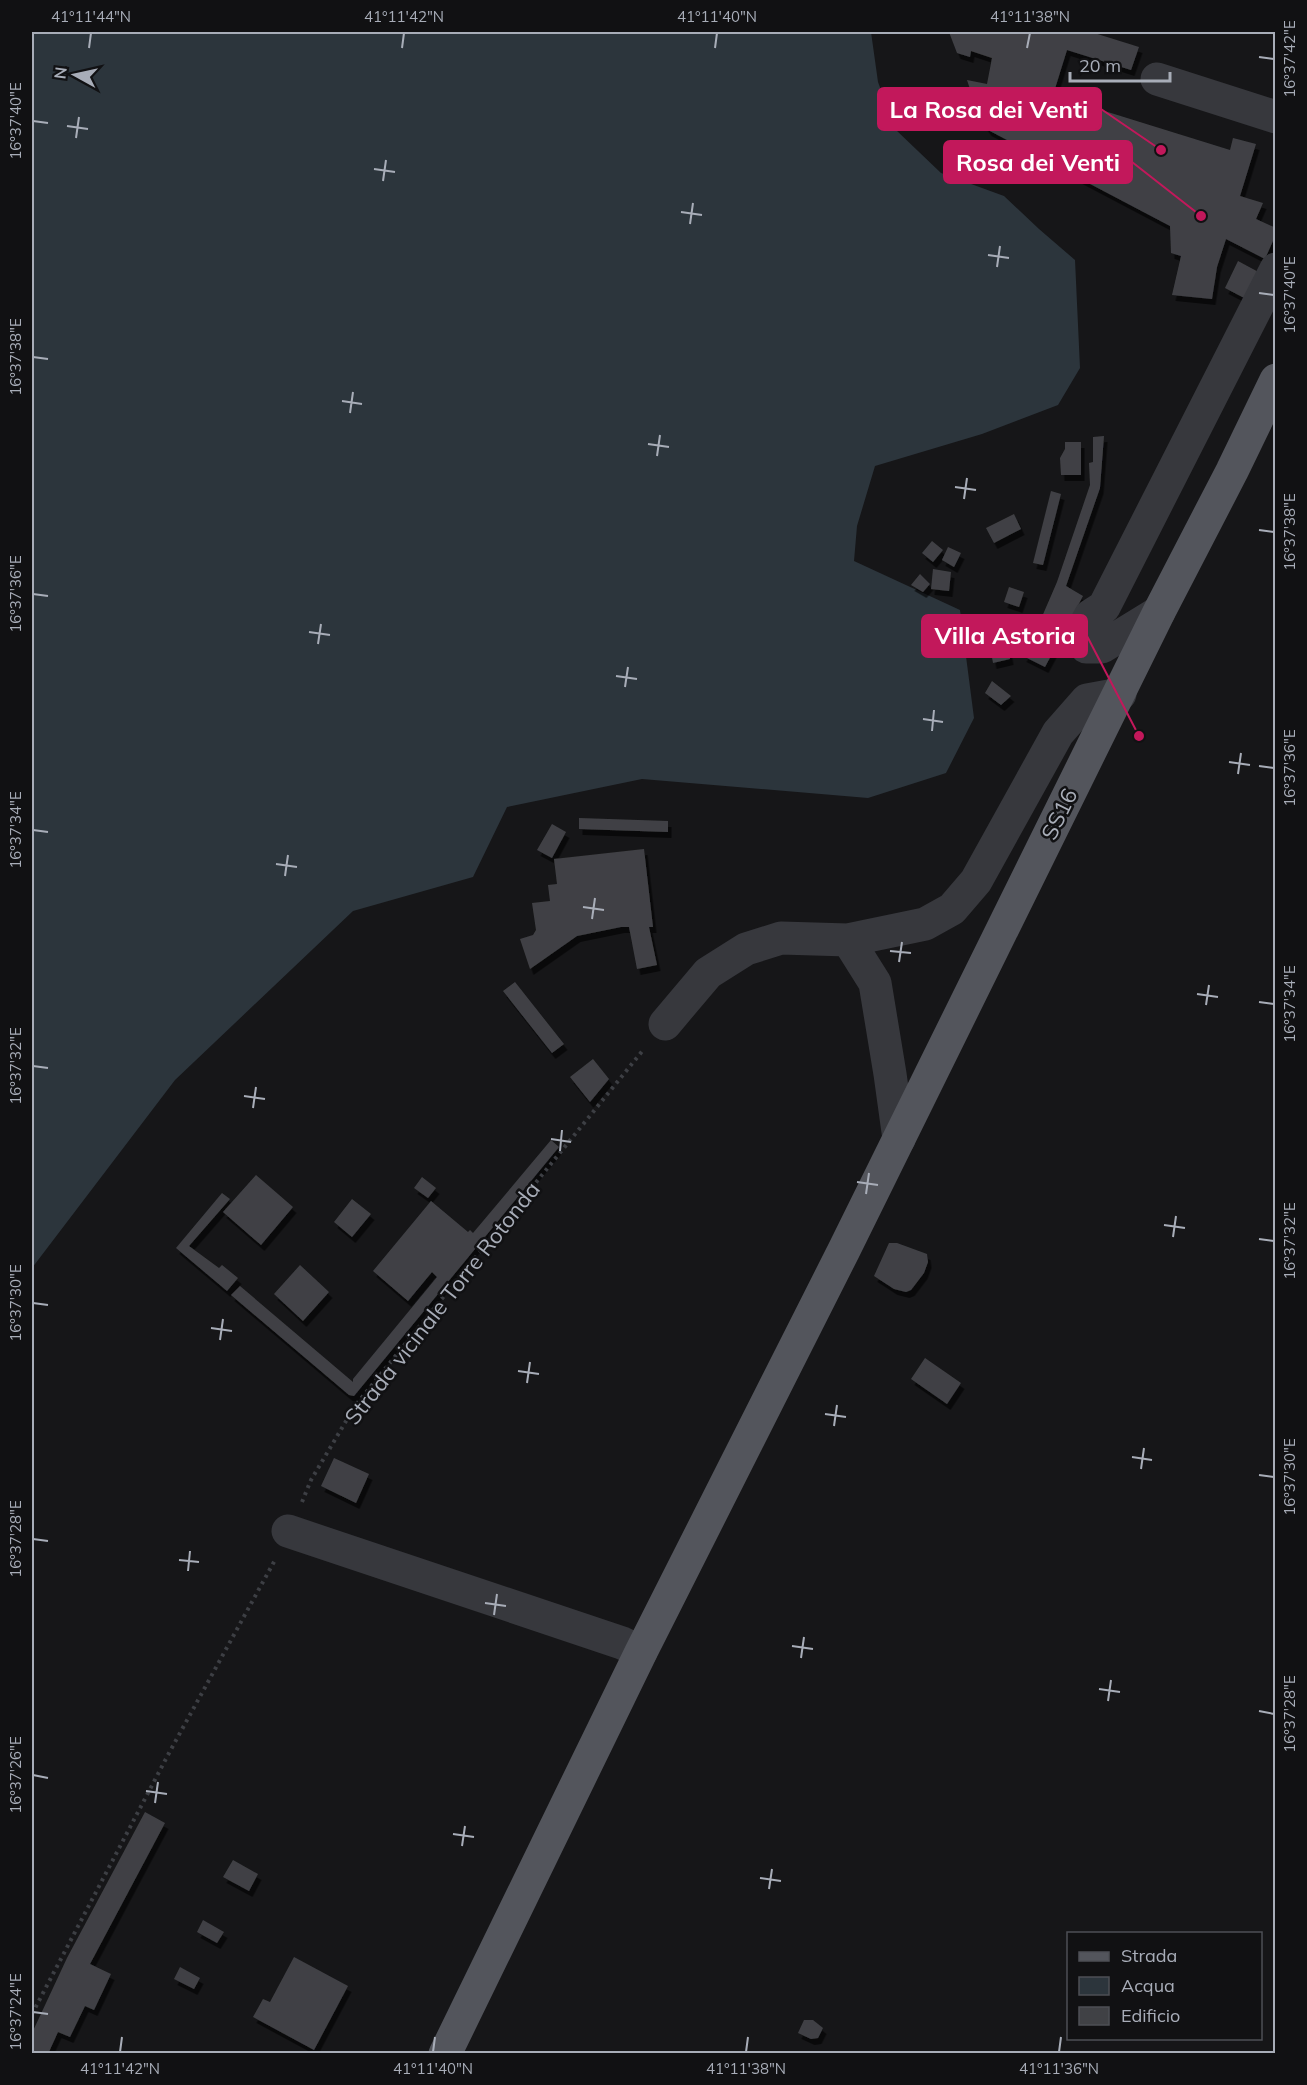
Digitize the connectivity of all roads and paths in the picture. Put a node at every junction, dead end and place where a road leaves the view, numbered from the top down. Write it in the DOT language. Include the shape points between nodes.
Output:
graph roads {
  1 [pos="1156,79"];
  2 [pos="1275,117"];
  3 [pos="1275,269"];
  4 [pos="1275,380"];
  5 [pos="1159,612"];
  6 [pos="1120,694"];
  7 [pos="848,940"];
  8 [pos="665,1024"];
  9 [pos="899,1139"];
  10 [pos="288,1531"];
  11 [pos="641,1652"];
  12 [pos="32,2014"];
  13 [pos="449,2049"];
  1 -- 2 [label="street"];
  3 -- 5 [label="street" via="1104,607 1090,616 1082,633 1086,648 1101,647"];
  4 -- 5 [label="main road, SS16"];
  5 -- 6 [label="main road, SS16"];
  6 -- 7 [label="street" via="1087,700 1058,733 976,881 952,909 925,924"];
  6 -- 9 [label="main road, SS16"];
  7 -- 8 [label="street" via="781,938 746,949 708,974"];
  7 -- 9 [label="street" via="875,983"];
  8 -- 10 [label="path, Strada vicinale Torre Rotonda" via="355,1406 311,1480"];
  9 -- 11 [label="main road, SS16"];
  10 -- 11 [label="street"];
  10 -- 12 [label="path, Strada vicinale Torre Rotonda" via="269,1574 169,1753"];
  11 -- 13 [label="main road, SS16"];
}
